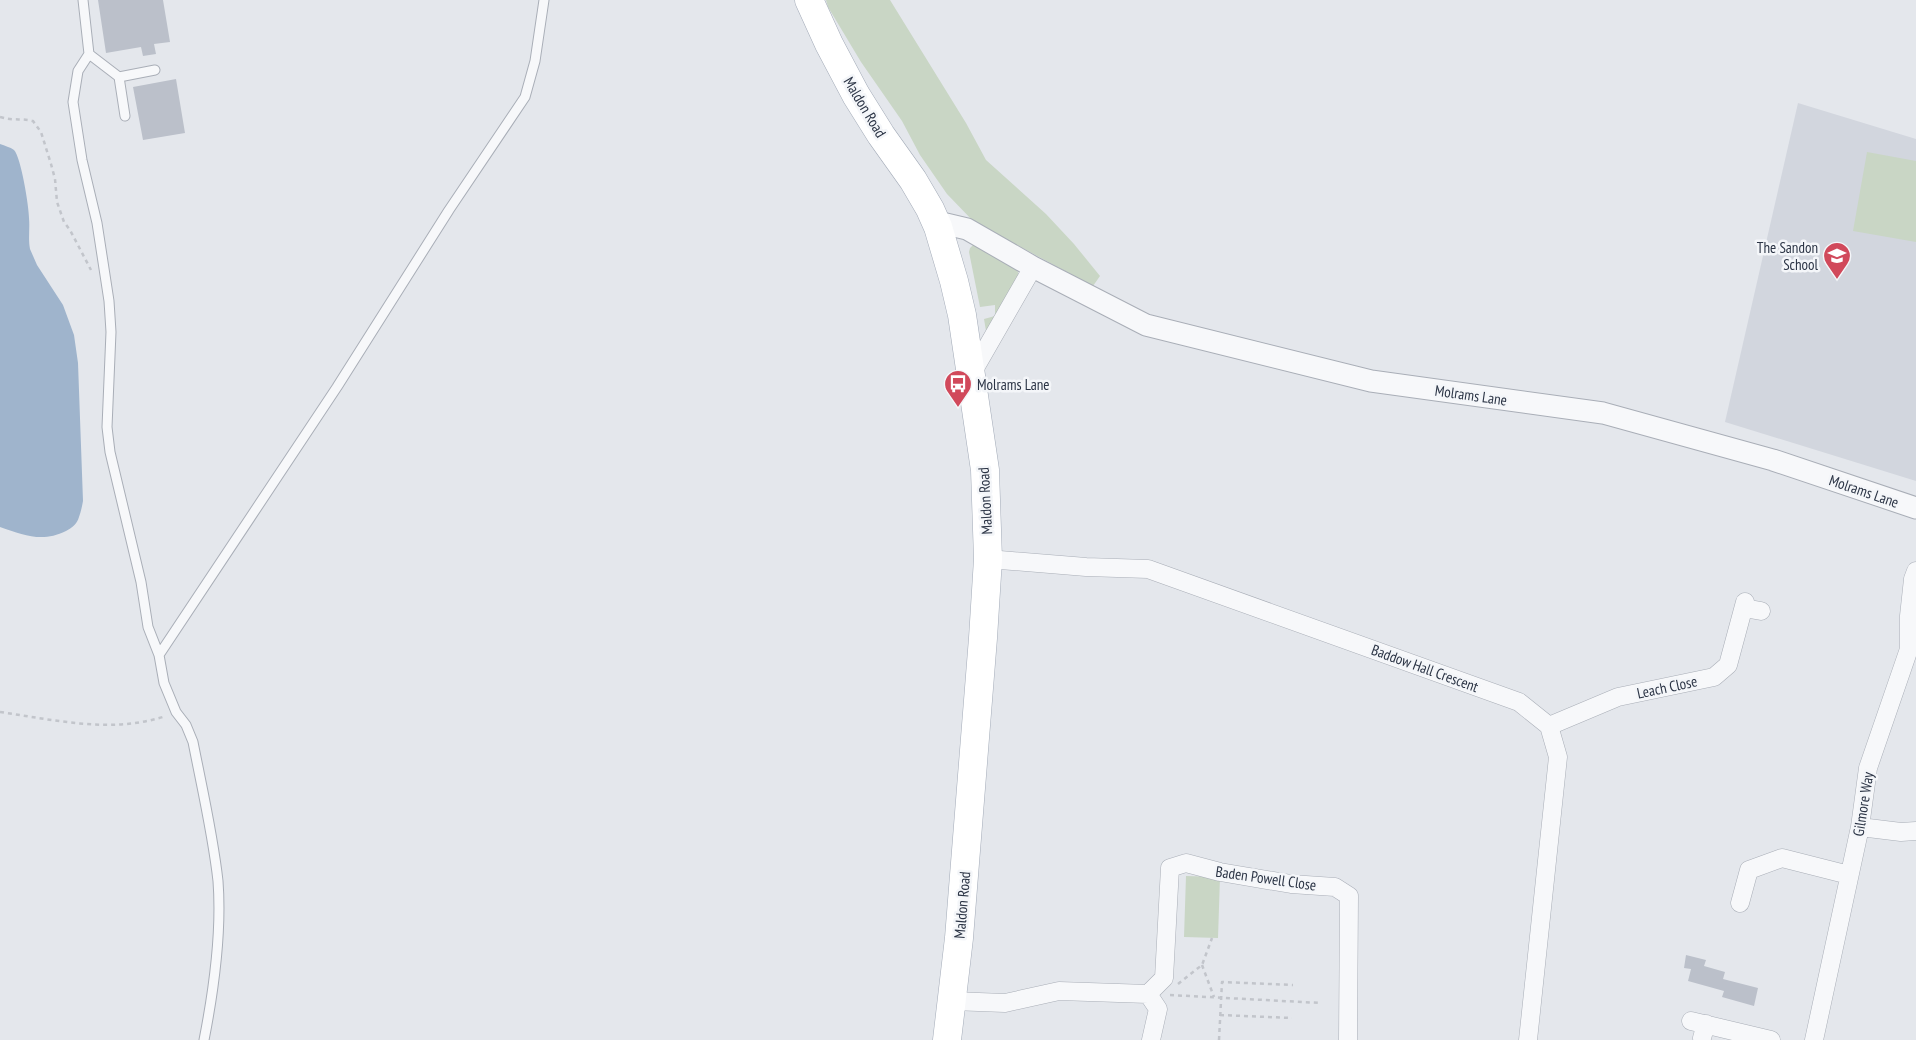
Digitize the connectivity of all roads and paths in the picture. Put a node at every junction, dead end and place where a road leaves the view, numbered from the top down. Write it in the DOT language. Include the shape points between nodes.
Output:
graph roads {
  1 [pos="83,0"];
  2 [pos="544,0"];
  3 [pos="808,2"];
  4 [pos="88,54"];
  5 [pos="155,70"];
  6 [pos="119,77"];
  7 [pos="125,116"];
  8 [pos="0,117"];
  9 [pos="938,227"];
  10 [pos="1033,267"];
  11 [pos="92,271"];
  12 [pos="972,376"];
  13 [pos="1916,508"];
  14 [pos="988,559"];
  15 [pos="1916,571"];
  16 [pos="1761,611"];
  17 [pos="159,656"];
  18 [pos="0,712"];
  19 [pos="176,712"];
  20 [pos="1549,726"];
  21 [pos="1860,827"];
  22 [pos="1916,831"];
  23 [pos="1849,875"];
  24 [pos="1740,903"];
  25 [pos="1212,938"];
  26 [pos="1202,965"];
  27 [pos="1294,984"];
  28 [pos="1154,994"];
  29 [pos="1214,997"];
  30 [pos="1222,998"];
  31 [pos="952,1001"];
  32 [pos="1321,1003"];
  33 [pos="1220,1015"];
  34 [pos="1292,1018"];
  35 [pos="1700,1027"];
  36 [pos="204,1040"];
  37 [pos="947,1040"];
  38 [pos="1151,1040"];
  39 [pos="1219,1040"];
  40 [pos="1348,1040"];
  41 [pos="1528,1040"];
  42 [pos="1771,1040"];
  43 [pos="1814,1040"];
  1 -- 4 [label="lane"];
  2 -- 17 [label="lane" via="525,98"];
  3 -- 9 [label="main road, Maldon Road" via="856,95 913,180"];
  4 -- 6 [label="lane"];
  4 -- 17 [label="lane" via="78,71 73,102 109,301 107,427 148,627"];
  5 -- 6 [label="lane"];
  6 -- 7 [label="lane"];
  8 -- 11 [label="path" via="33,121 41,132 55,179 57,202"];
  9 -- 10 [label="street, Molrams Lane" via="946,224 967,229"];
  9 -- 12 [label="main road, Maldon Road" via="962,315"];
  10 -- 12 [label="street"];
  10 -- 13 [label="street, Molrams Lane" via="1146,325 1370,381 1603,413 1773,460"];
  12 -- 14 [label="main road, Maldon Road" via="985,470"];
  14 -- 20 [label="street, Baddow Hall Crescent" via="1148,569 1519,702"];
  14 -- 31 [label="main road, Maldon Road"];
  15 -- 21 [label="street, Gilmore Way" via="1909,616 1909,650 1868,768"];
  16 -- 20 [label="street, Leach Close" via="1744,605 1728,665 1714,677 1618,697"];
  17 -- 19 [label="lane" via="164,683"];
  18 -- 19 [label="path" via="90,725 122,726"];
  19 -- 36 [label="lane" via="193,742 218,881 218,938"];
  20 -- 41 [label="street" via="1558,757"];
  21 -- 22 [label="street"];
  21 -- 23 [label="street, Gilmore Way"];
  23 -- 24 [label="street" via="1782,858 1749,870"];
  23 -- 43 [label="street, Gilmore Way"];
  25 -- 26 [label="path"];
  26 -- 28 [label="path" via="1180,982"];
  26 -- 29 [label="path"];
  27 -- 30 [label="path" via="1222,982"];
  28 -- 29 [label="path"];
  28 -- 31 [label="street" via="1060,991 1005,1003"];
  28 -- 38 [label="street" via="1158,1009"];
  28 -- 40 [label="street, Baden Powell Close" via="1164,978 1170,868 1186,863 1291,884 1335,887 1349,896"];
  29 -- 30 [label="path"];
  30 -- 32 [label="path"];
  30 -- 33 [label="path"];
  31 -- 37 [label="main road, Maldon Road"];
  33 -- 34 [label="path"];
  33 -- 39 [label="path"];
  35 -- 42 [label="street"];
}
